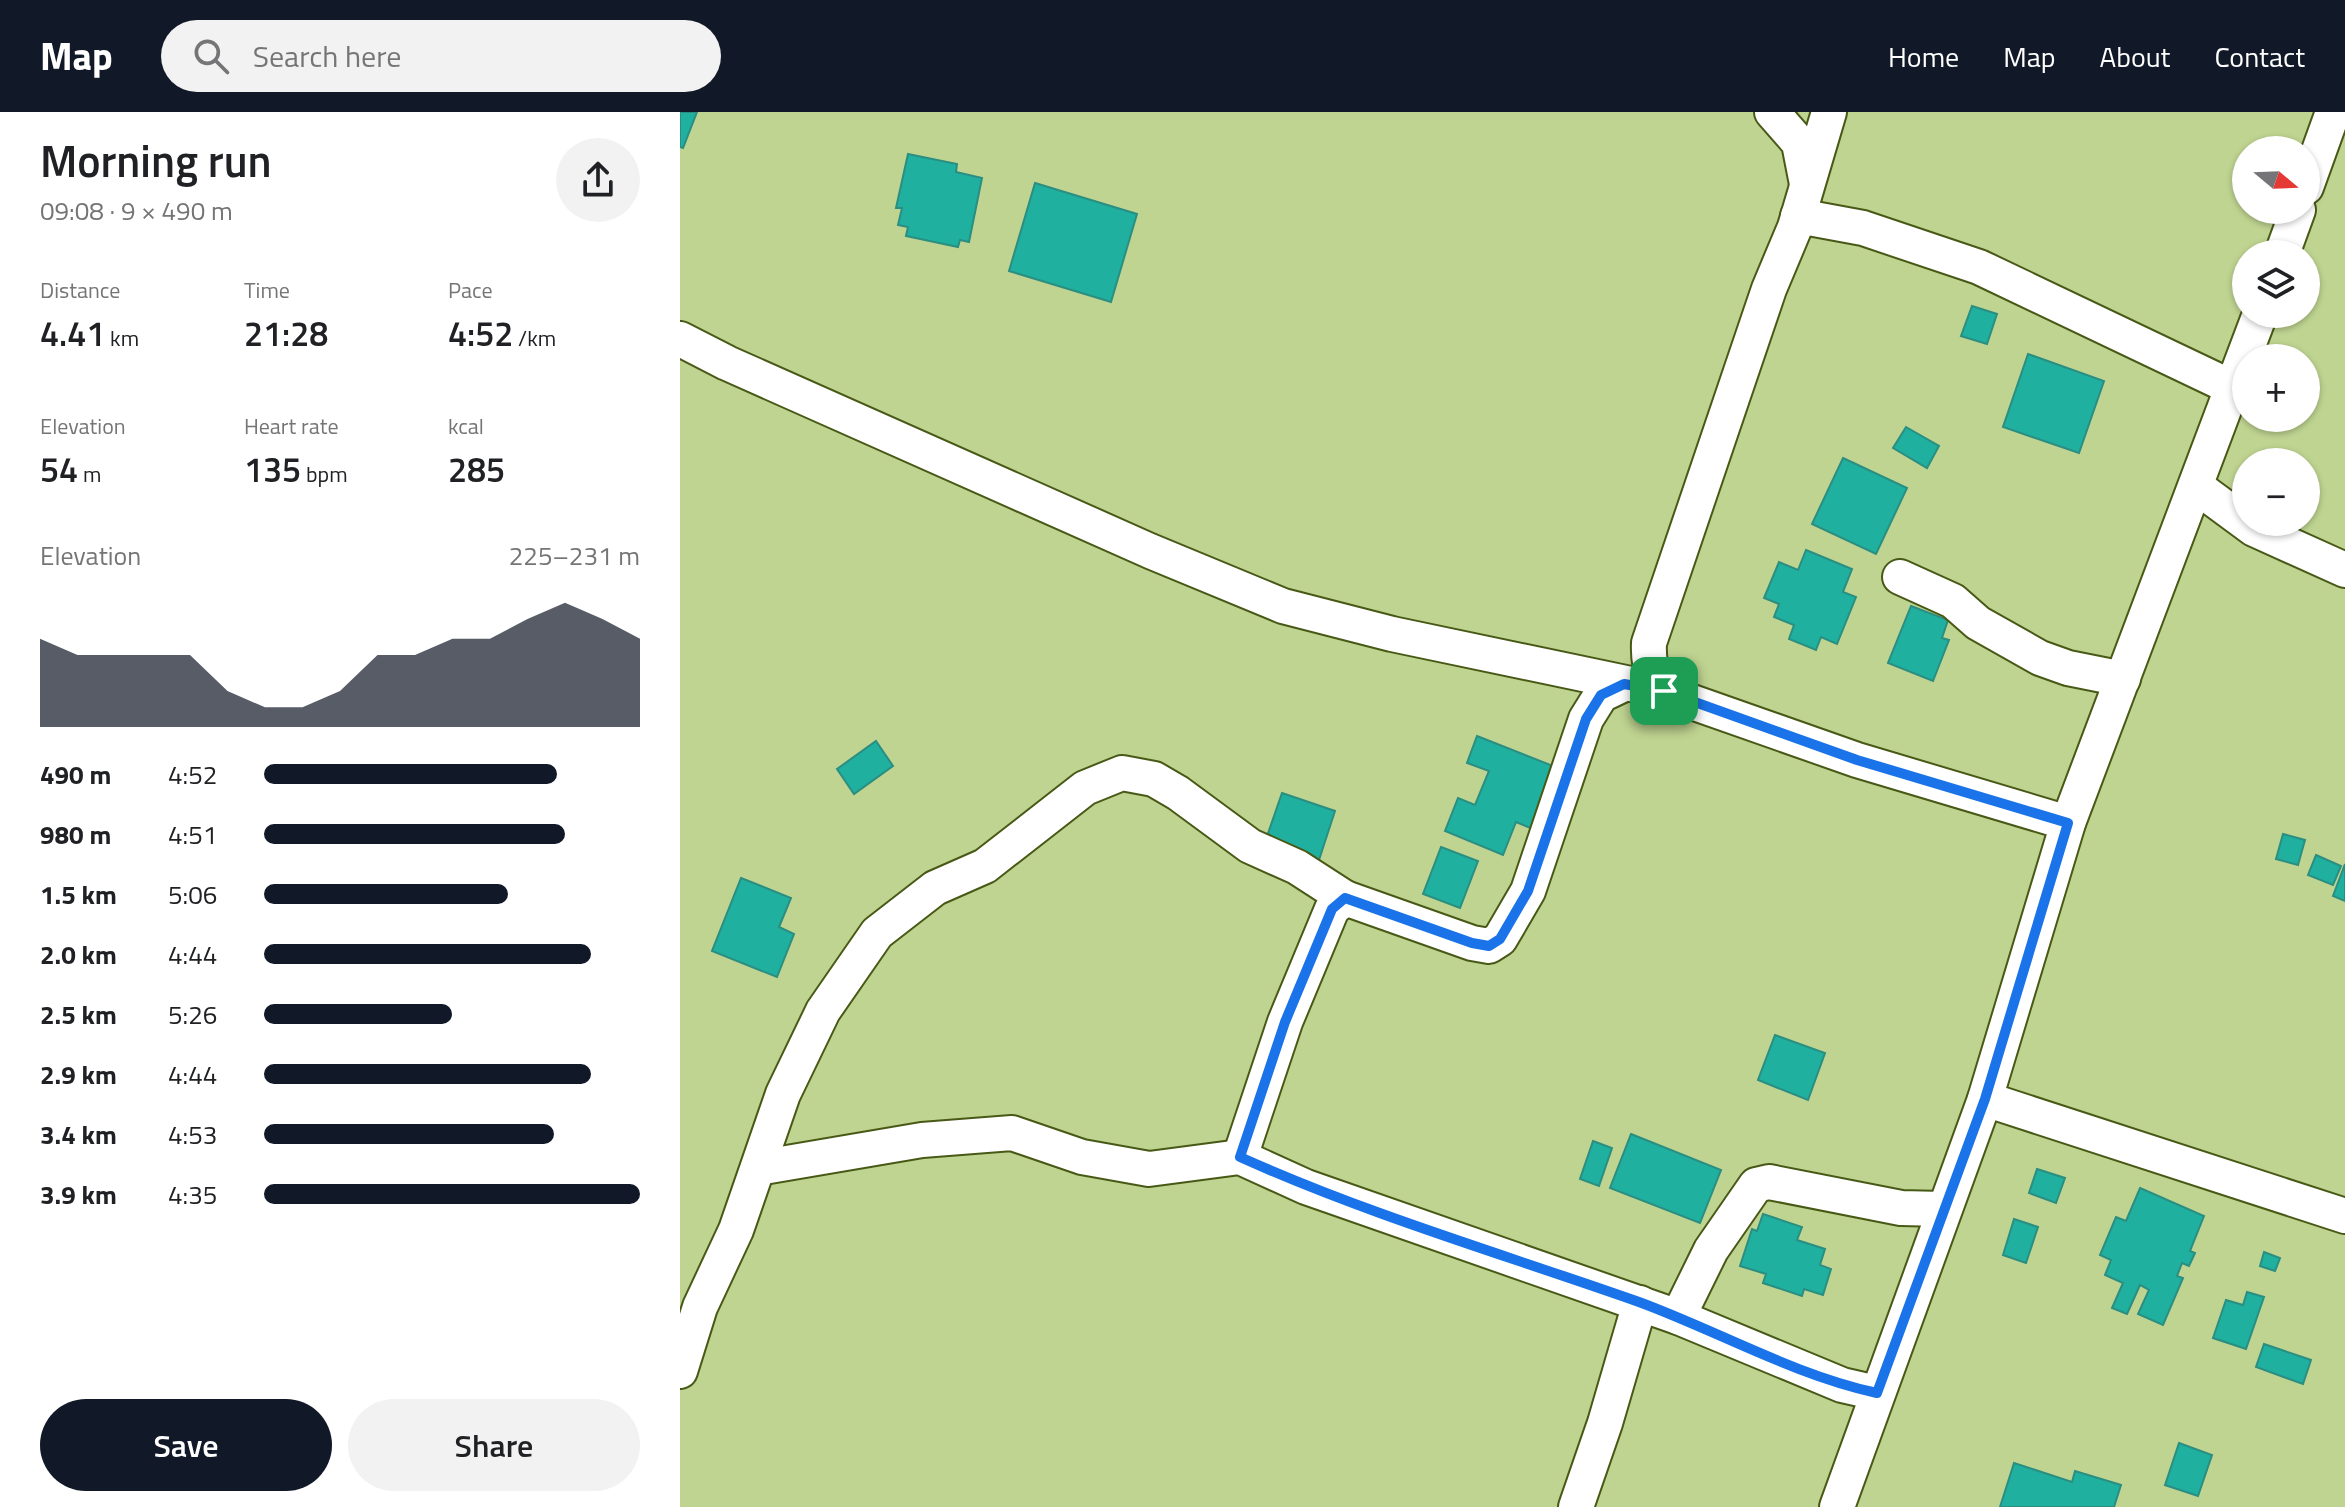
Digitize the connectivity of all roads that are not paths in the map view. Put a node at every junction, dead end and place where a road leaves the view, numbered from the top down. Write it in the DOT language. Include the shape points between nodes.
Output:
graph roads {
  1 [pos="1772,112"];
  2 [pos="1829,112"];
  3 [pos="2333,112"];
  4 [pos="2320,148"];
  5 [pos="1803,201"];
  6 [pos="680,339"];
  7 [pos="2232,388"];
  8 [pos="2232,391"];
  9 [pos="2197,487"];
  10 [pos="2345,570"];
  11 [pos="1900,577"];
  12 [pos="2123,679"];
  13 [pos="1624,684"];
  14 [pos="1664,691"];
  15 [pos="2068,823"];
  16 [pos="1345,898"];
  17 [pos="1985,1099"];
  18 [pos="1240,1157"];
  19 [pos="758,1168"];
  20 [pos="1943,1209"];
  21 [pos="2345,1216"];
  22 [pos="1640,1303"];
  23 [pos="1678,1317"];
  24 [pos="680,1371"];
  25 [pos="1877,1393"];
  26 [pos="1576,1507"];
  27 [pos="1837,1507"];
  1 -- 5 [label="street" via="1799,143"];
  2 -- 5 [label="street"];
  3 -- 4 [label="street"];
  5 -- 7 [label="street" via="1863,228 1979,267"];
  5 -- 14 [label="street" via="1649,643 1648,665"];
  6 -- 13 [label="street" via="1283,606"];
  8 -- 9 [label="street"];
  9 -- 10 [label="street" via="2254,529"];
  9 -- 12 [label="street"];
  11 -- 12 [label="street" via="1953,601 1978,623 2040,658"];
  12 -- 15 [label="street"];
  13 -- 14 [label="street"];
  13 -- 16 [label="street" via="1601,695 1586,719 1528,891 1500,939 1489,946 1472,943"];
  14 -- 15 [label="street" via="1857,760"];
  15 -- 17 [label="street"];
  16 -- 18 [label="street" via="1332,909 1285,1022"];
  16 -- 19 [label="street" via="1297,867 1250,846 1154,779 1110,776 1085,788 985,866 935,888 877,933 823,1011 783,1094"];
  17 -- 20 [label="street"];
  17 -- 21 [label="street"];
  18 -- 19 [label="street" via="1149,1169 1082,1157 1012,1133 922,1140"];
  18 -- 22 [label="street" via="1334,1197"];
  19 -- 24 [label="street" via="700,1307"];
  20 -- 23 [label="street" via="1901,1208 1769,1182 1756,1185 1711,1250"];
  20 -- 25 [label="street"];
  22 -- 23 [label="street"];
  22 -- 26 [label="street"];
  23 -- 25 [label="street" via="1842,1385"];
  25 -- 27 [label="street"];
}
